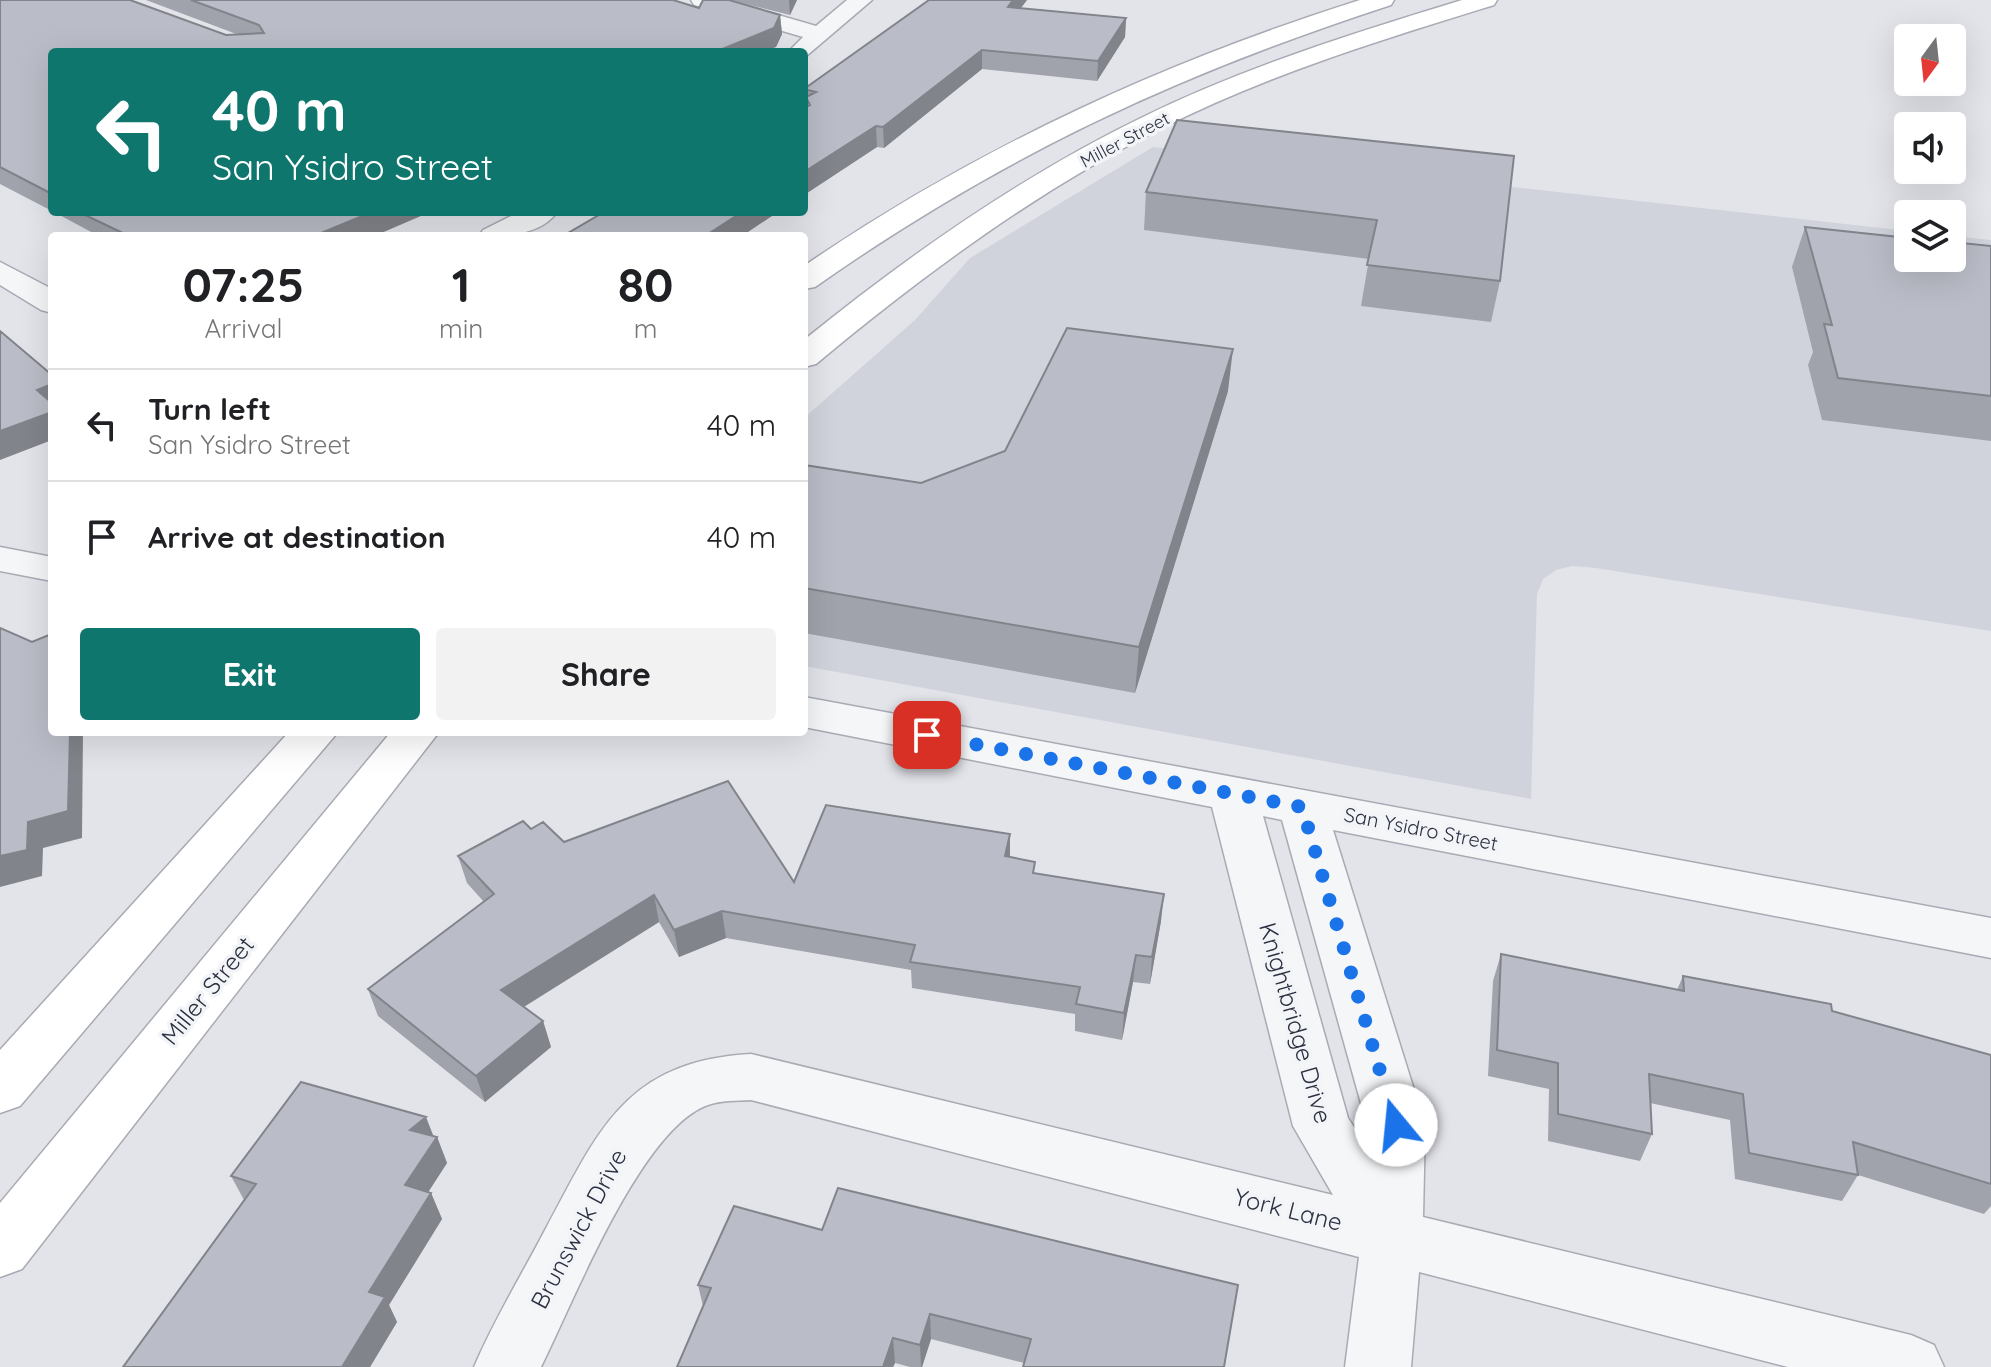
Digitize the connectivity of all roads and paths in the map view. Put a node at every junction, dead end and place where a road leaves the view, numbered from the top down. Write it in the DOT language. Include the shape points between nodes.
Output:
graph roads {
  1 [pos="702,0"];
  2 [pos="861,0"];
  3 [pos="1383,0"];
  4 [pos="1486,0"];
  5 [pos="821,35"];
  6 [pos="805,48"];
  7 [pos="534,216"];
  8 [pos="502,232"];
  9 [pos="0,271"];
  10 [pos="808,277"];
  11 [pos="48,301"];
  12 [pos="808,354"];
  13 [pos="0,559"];
  14 [pos="48,568"];
  15 [pos="808,713"];
  16 [pos="311,736"];
  17 [pos="413,736"];
  18 [pos="1233,794"];
  19 [pos="1302,807"];
  20 [pos="1991,938"];
  21 [pos="0,1089"];
  22 [pos="667,1101"];
  23 [pos="1392,1236"];
  24 [pos="0,1249"];
  25 [pos="507,1367"];
  26 [pos="1378,1367"];
  27 [pos="1911,1367"];
  1 -- 5 [label="street"];
  2 -- 5 [label="street"];
  3 -- 10 [label="street, Miller Street" via="1305,24 1179,74 1033,141 910,208"];
  4 -- 12 [label="street, Miller Street" via="1351,42 1216,93 1087,159 975,227"];
  5 -- 6 [label="street"];
  7 -- 8 [label="street"];
  9 -- 11 [label="street"];
  13 -- 14 [label="street"];
  15 -- 18 [label="street, San Ysidro Street"];
  16 -- 21 [label="street"];
  17 -- 24 [label="street, Miller Street"];
  18 -- 19 [label="street, San Ysidro Street"];
  18 -- 23 [label="street, Knightbridge Drive" via="1322,1126"];
  19 -- 20 [label="street, San Ysidro Street"];
  19 -- 23 [label="street" via="1396,1125"];
  22 -- 23 [label="street, York Lane" via="705,1081 751,1077"];
  22 -- 25 [label="street, Brunswick Drive" via="618,1151"];
  23 -- 26 [label="street"];
  23 -- 27 [label="street, York Lane"];
}
